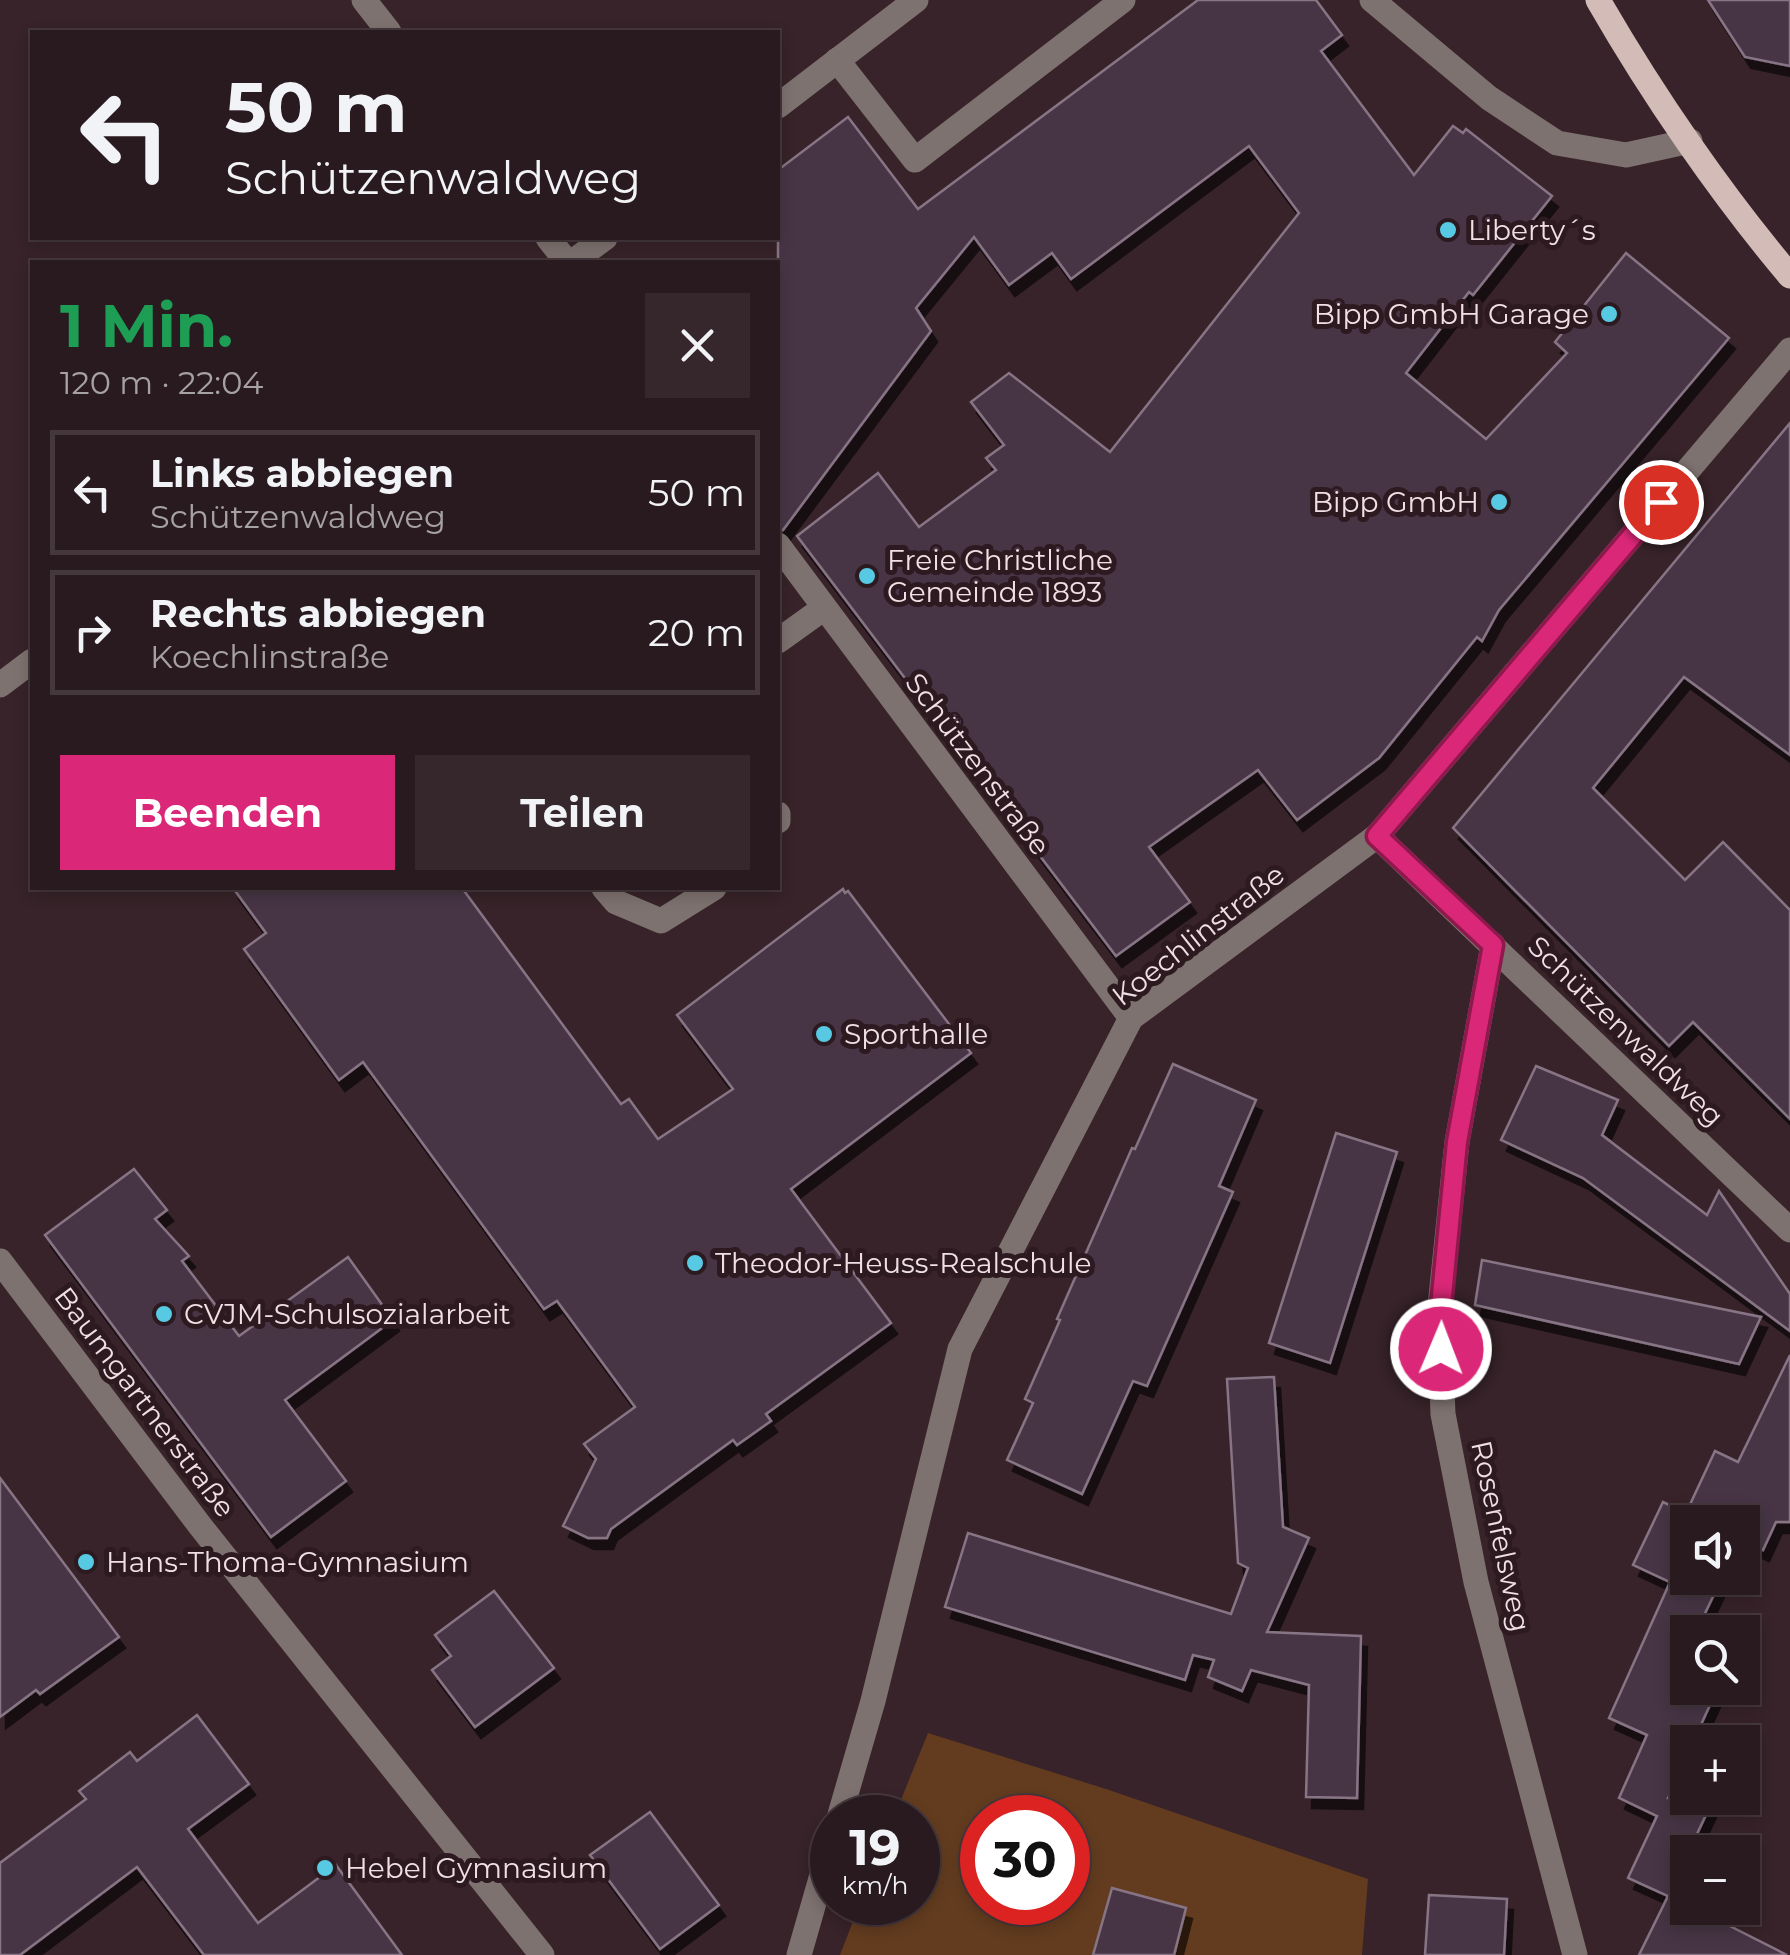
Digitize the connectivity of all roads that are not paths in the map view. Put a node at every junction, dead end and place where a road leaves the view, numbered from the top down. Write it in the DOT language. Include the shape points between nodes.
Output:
graph roads {
  1 [pos="364,0"];
  2 [pos="916,0"];
  3 [pos="1124,0"];
  4 [pos="1372,0"];
  5 [pos="1598,0"];
  6 [pos="387,30"];
  7 [pos="837,60"];
  8 [pos="780,104"];
  9 [pos="1690,141"];
  10 [pos="550,240"];
  11 [pos="602,240"];
  12 [pos="568,260"];
  13 [pos="573,260"];
  14 [pos="1790,276"];
  15 [pos="1790,350"];
  16 [pos="780,548"];
  17 [pos="824,608"];
  18 [pos="780,641"];
  19 [pos="30,662"];
  20 [pos="0,685"];
  21 [pos="1377,836"];
  22 [pos="606,890"];
  23 [pos="711,890"];
  24 [pos="1493,945"];
  25 [pos="1130,1018"];
  26 [pos="1790,1230"];
  27 [pos="0,1261"];
  28 [pos="846,1795"];
  29 [pos="810,1917"];
  30 [pos="542,1955"];
  31 [pos="799,1955"];
  32 [pos="1575,1955"];
  1 -- 6 [label="street"];
  2 -- 7 [label="street"];
  3 -- 7 [label="street" via="915,160"];
  4 -- 9 [label="street" via="1556,144 1626,155"];
  5 -- 9 [label="main road"];
  7 -- 8 [label="street"];
  9 -- 14 [label="main road"];
  10 -- 12 [label="street"];
  11 -- 13 [label="street"];
  15 -- 21 [label="street, Koechlinstraße"];
  16 -- 17 [label="street, Schützenstraße"];
  17 -- 18 [label="street"];
  17 -- 25 [label="street, Schützenstraße"];
  19 -- 20 [label="street"];
  21 -- 24 [label="street, Schützenwaldweg"];
  21 -- 25 [label="street, Koechlinstraße"];
  22 -- 23 [label="street" via="616,902 661,921"];
  24 -- 26 [label="street, Schützenwaldweg"];
  24 -- 32 [label="street, Rosenfelsweg" via="1457,1142 1440,1316 1444,1414 1476,1582"];
  25 -- 28 [label="street, Koechlinstraße" via="960,1349"];
  27 -- 30 [label="street, Baumgartnerstraße"];
  29 -- 31 [label="street"];
}
